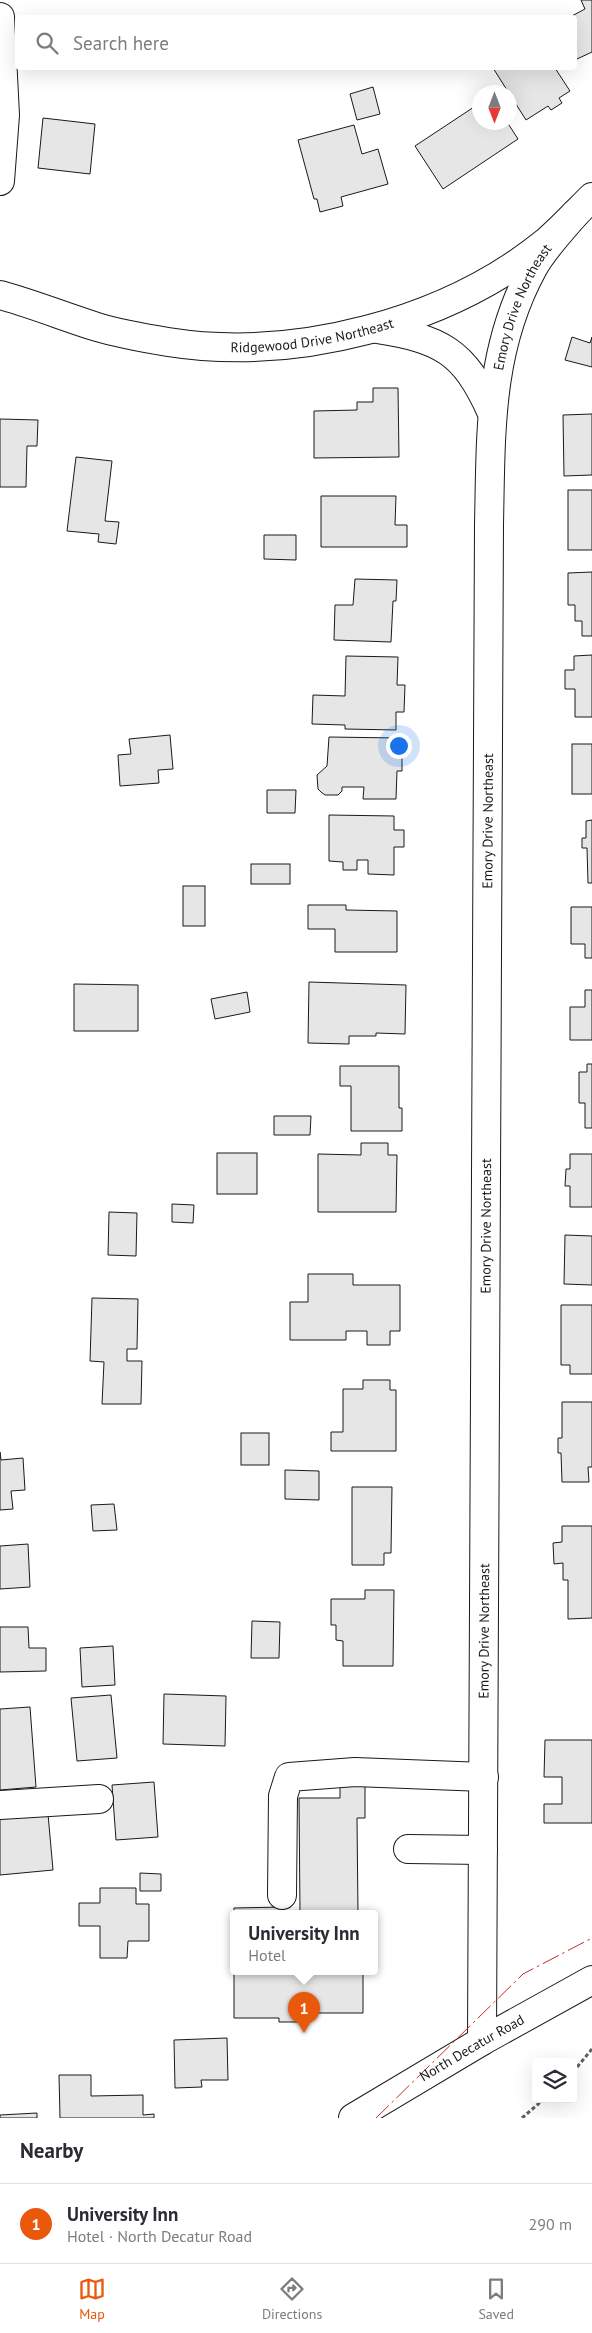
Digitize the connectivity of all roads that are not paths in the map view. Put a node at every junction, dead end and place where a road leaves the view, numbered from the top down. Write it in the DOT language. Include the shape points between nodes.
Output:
graph roads {
  1 [pos="0,17"];
  2 [pos="0,181"];
  3 [pos="584,205"];
  4 [pos="0,295"];
  5 [pos="373,329"];
  6 [pos="492,411"];
  7 [pos="484,1777"];
  8 [pos="99,1799"];
  9 [pos="0,1805"];
  10 [pos="408,1850"];
  11 [pos="483,1850"];
  12 [pos="282,1895"];
  13 [pos="592,1980"];
  14 [pos="482,2041"];
  15 [pos="353,2118"];
  1 -- 2 [label="street" via="5,115"];
  3 -- 5 [label="street, Ridgewood Drive Northeast" via="547,241 486,281 428,310"];
  3 -- 6 [label="street, Emory Drive Northeast" via="534,266 518,298 507,328"];
  4 -- 5 [label="street, Ridgewood Drive Northeast" via="100,328 170,342 254,347"];
  5 -- 6 [label="street, Emory Drive Northeast" via="420,337 446,349 467,368"];
  6 -- 7 [label="street, Emory Drive Northeast"];
  7 -- 11 [label="street, Emory Drive Northeast"];
  7 -- 12 [label="street" via="355,1772 289,1777 283,1796"];
  8 -- 9 [label="street"];
  10 -- 11 [label="street"];
  11 -- 14 [label="street, Emory Drive Northeast"];
  13 -- 14 [label="street, North Decatur Road"];
  14 -- 15 [label="street, North Decatur Road"];
}
